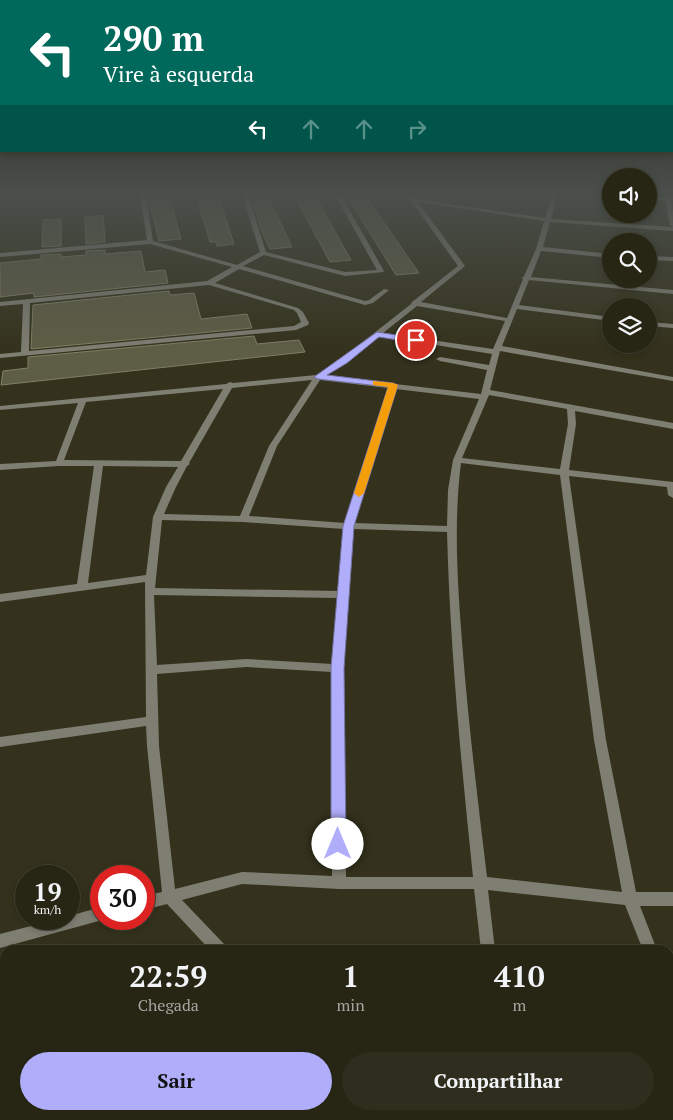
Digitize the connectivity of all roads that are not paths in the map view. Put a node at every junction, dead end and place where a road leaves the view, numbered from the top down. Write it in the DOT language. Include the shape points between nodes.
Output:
graph roads {
  1 [pos="94,247"];
  2 [pos="168,247"];
  3 [pos="261,247"];
  4 [pos="368,247"];
  5 [pos="448,247"];
  6 [pos="539,249"];
  7 [pos="263,253"];
  8 [pos="602,255"];
  9 [pos="0,256"];
  10 [pos="657,259"];
  11 [pos="673,260"];
  12 [pos="236,267"];
  13 [pos="526,278"];
  14 [pos="209,282"];
  15 [pos="386,290"];
  16 [pos="673,292"];
  17 [pos="27,301"];
  18 [pos="0,304"];
  19 [pos="414,304"];
  20 [pos="515,307"];
  21 [pos="602,318"];
  22 [pos="510,320"];
  23 [pos="657,325"];
  24 [pos="673,326"];
  25 [pos="377,334"];
  26 [pos="497,350"];
  27 [pos="25,354"];
  28 [pos="0,356"];
  29 [pos="440,359"];
  30 [pos="492,368"];
  31 [pos="318,377"];
  32 [pos="673,379"];
  33 [pos="230,384"];
  34 [pos="393,385"];
  35 [pos="485,395"];
  36 [pos="83,398"];
  37 [pos="572,407"];
  38 [pos="0,408"];
  39 [pos="673,426"];
  40 [pos="457,460"];
  41 [pos="59,463"];
  42 [pos="99,464"];
  43 [pos="186,464"];
  44 [pos="0,467"];
  45 [pos="564,473"];
  46 [pos="672,484"];
  47 [pos="673,495"];
  48 [pos="158,517"];
  49 [pos="243,519"];
  50 [pos="349,526"];
  51 [pos="452,529"];
  52 [pos="150,578"];
  53 [pos="82,587"];
  54 [pos="149,591"];
  55 [pos="344,595"];
  56 [pos="0,598"];
  57 [pos="338,668"];
  58 [pos="152,670"];
  59 [pos="152,721"];
  60 [pos="0,742"];
  61 [pos="339,883"];
  62 [pos="479,883"];
  63 [pos="169,896"];
  64 [pos="630,899"];
  65 [pos="673,899"];
  66 [pos="155,900"];
  67 [pos="90,917"];
  68 [pos="0,941"];
  69 [pos="215,945"];
  70 [pos="487,945"];
  71 [pos="648,945"];
  1 -- 9 [label="street"];
  2 -- 12 [label="street"];
  3 -- 7 [label="street"];
  4 -- 7 [label="street" via="381,271 345,274"];
  5 -- 19 [label="street" via="462,266"];
  6 -- 8 [label="street"];
  6 -- 13 [label="street"];
  7 -- 12 [label="street"];
  10 -- 11 [label="street"];
  12 -- 14 [label="street"];
  12 -- 15 [label="street" via="365,303"];
  13 -- 16 [label="street"];
  13 -- 20 [label="street"];
  14 -- 17 [label="street"];
  14 -- 27 [label="street" via="296,309 305,323 296,328"];
  17 -- 18 [label="street"];
  17 -- 27 [label="street"];
  19 -- 22 [label="street"];
  19 -- 25 [label="street"];
  20 -- 21 [label="street"];
  20 -- 22 [label="street"];
  22 -- 26 [label="street"];
  23 -- 24 [label="street"];
  25 -- 26 [label="street"];
  25 -- 31 [label="street"];
  26 -- 30 [label="street"];
  26 -- 32 [label="street"];
  27 -- 28 [label="street"];
  29 -- 30 [label="street"];
  30 -- 35 [label="street"];
  31 -- 33 [label="street"];
  31 -- 34 [label="street"];
  31 -- 49 [label="street" via="273,446"];
  33 -- 36 [label="street"];
  33 -- 43 [label="street"];
  34 -- 35 [label="street"];
  34 -- 50 [label="street"];
  35 -- 37 [label="street"];
  35 -- 40 [label="street"];
  36 -- 38 [label="street"];
  36 -- 41 [label="street"];
  37 -- 39 [label="street"];
  37 -- 45 [label="street"];
  40 -- 45 [label="street"];
  40 -- 51 [label="street" via="452,490"];
  41 -- 42 [label="street"];
  41 -- 44 [label="street"];
  42 -- 43 [label="street"];
  42 -- 53 [label="street"];
  43 -- 48 [label="street" via="171,487"];
  45 -- 46 [label="street"];
  45 -- 64 [label="street" via="600,740"];
  46 -- 47 [label="street"];
  48 -- 49 [label="street"];
  48 -- 52 [label="street"];
  49 -- 50 [label="street"];
  50 -- 51 [label="street"];
  50 -- 55 [label="street"];
  51 -- 62 [label="street" via="454,607"];
  52 -- 53 [label="street"];
  52 -- 54 [label="street"];
  53 -- 56 [label="street"];
  54 -- 55 [label="street"];
  54 -- 58 [label="street"];
  55 -- 57 [label="street"];
  57 -- 58 [label="street" via="246,663"];
  57 -- 61 [label="street"];
  58 -- 59 [label="street"];
  59 -- 60 [label="street"];
  59 -- 63 [label="street"];
  61 -- 62 [label="street"];
  61 -- 63 [label="street" via="242,878"];
  62 -- 64 [label="street"];
  62 -- 70 [label="street"];
  63 -- 66 [label="street"];
  63 -- 69 [label="street"];
  64 -- 65 [label="street"];
  64 -- 71 [label="street"];
  67 -- 68 [label="street"];
}
